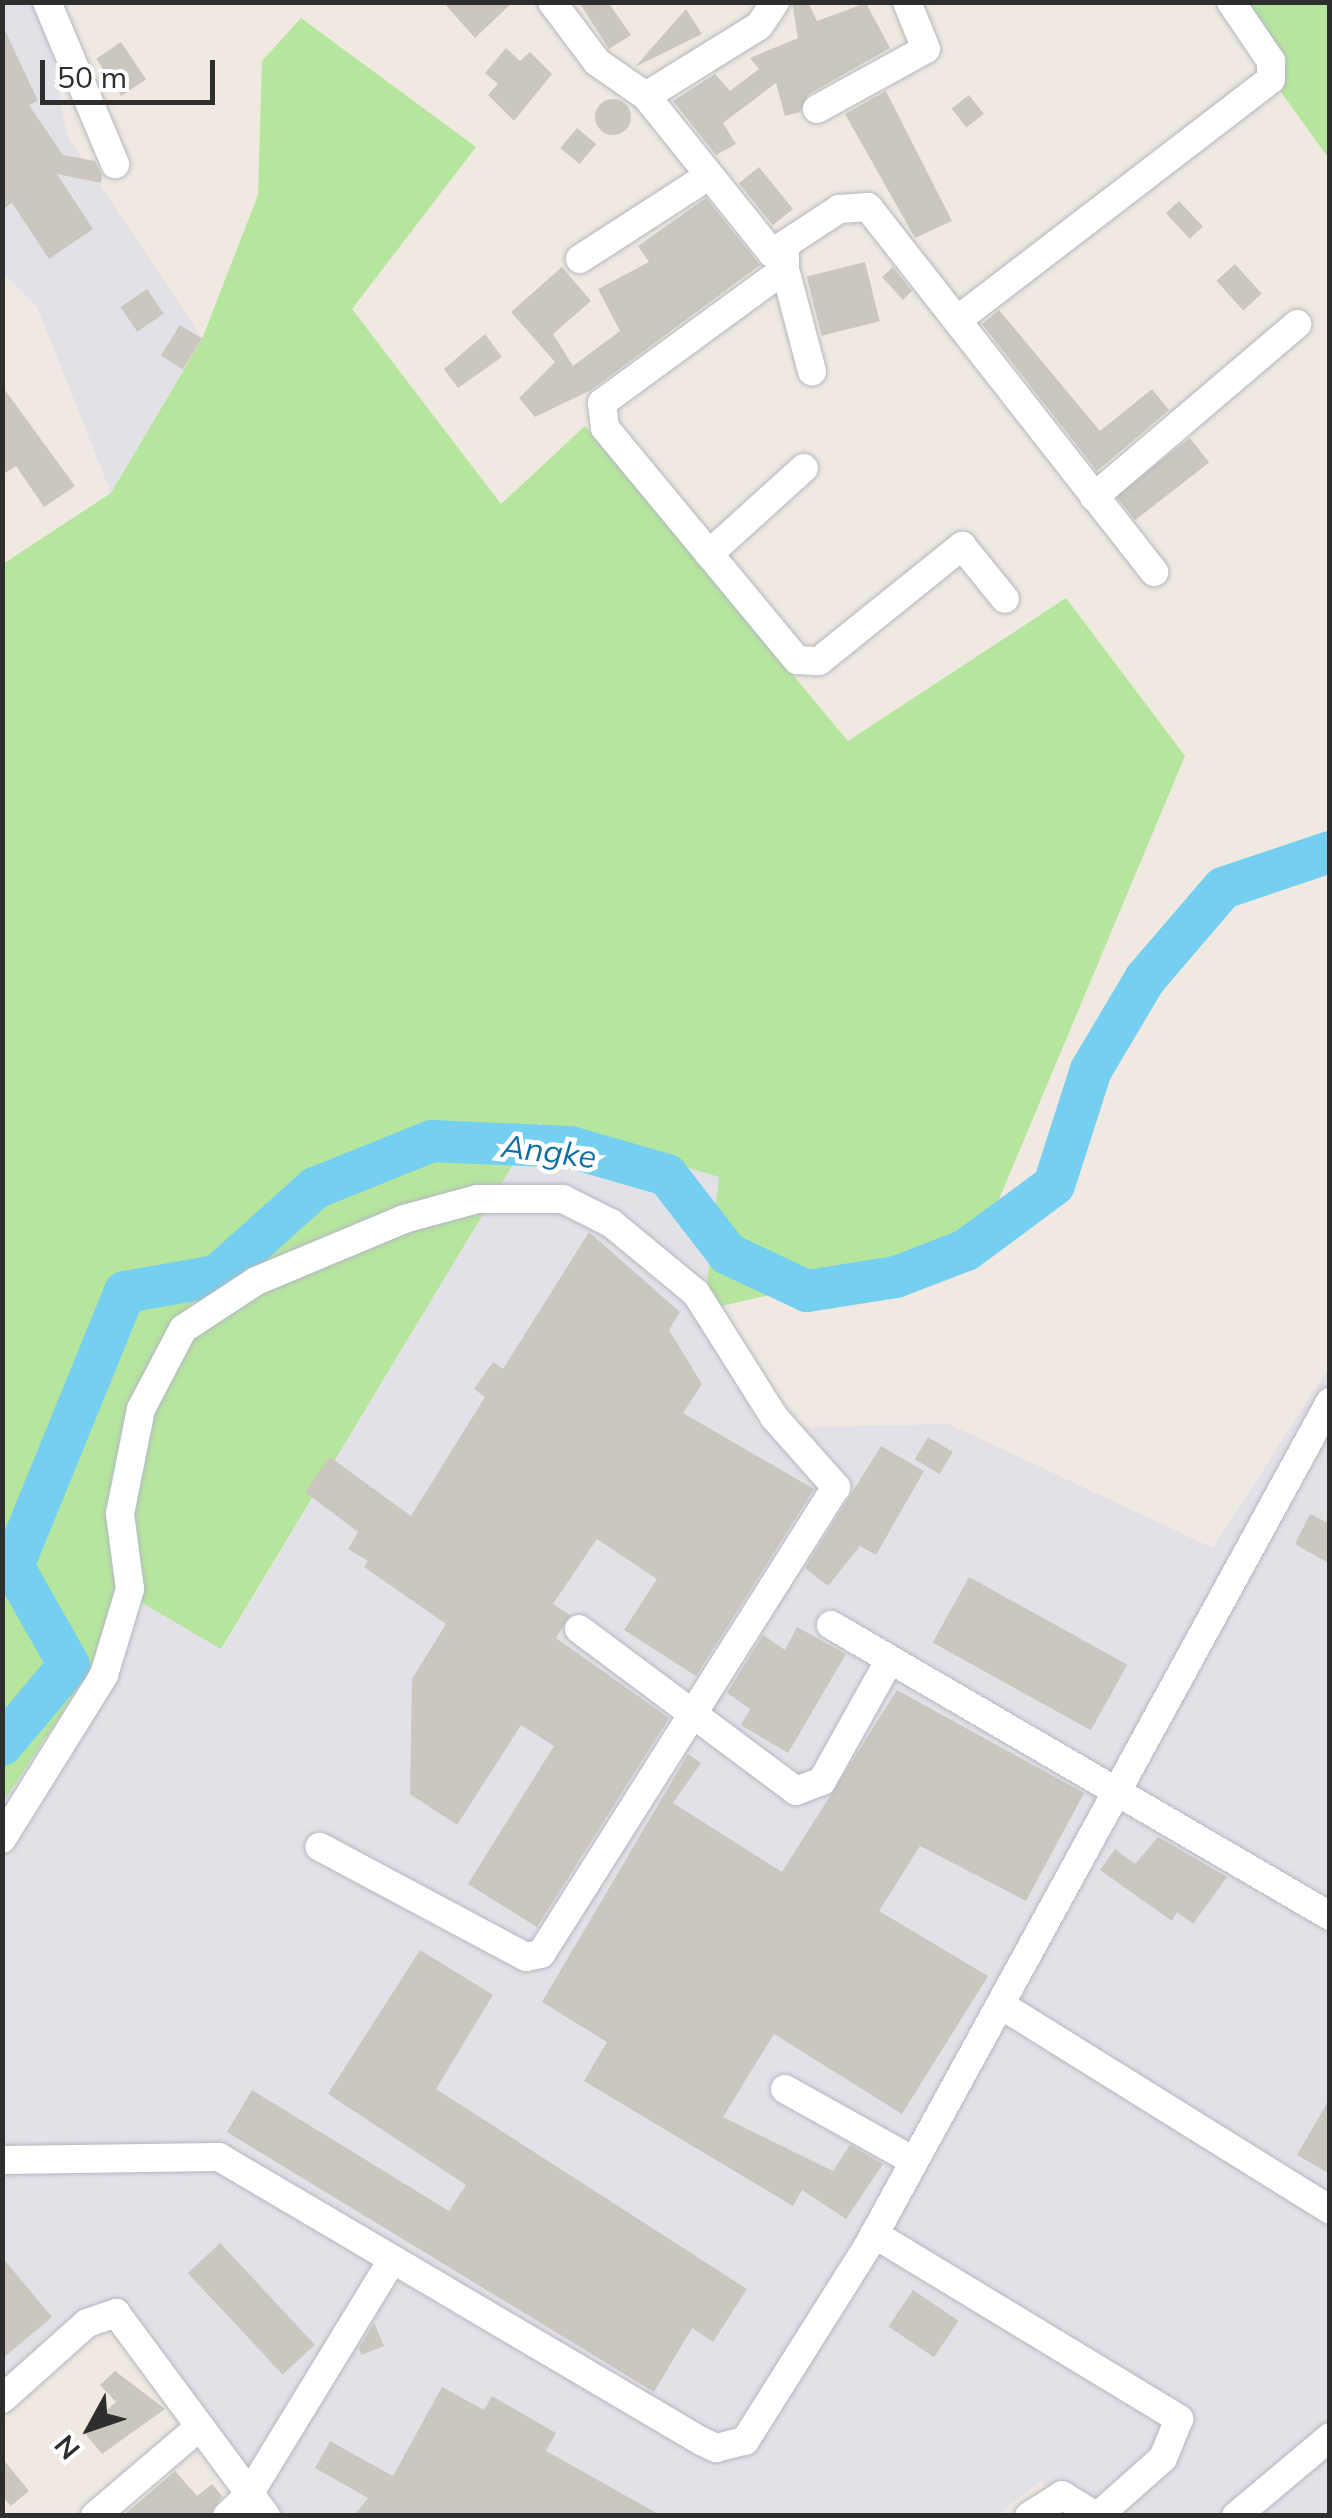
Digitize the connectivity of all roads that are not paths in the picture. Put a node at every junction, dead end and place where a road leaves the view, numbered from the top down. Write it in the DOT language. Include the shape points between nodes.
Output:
graph roads {
  1 [pos="47,2"];
  2 [pos="552,2"];
  3 [pos="775,2"];
  4 [pos="907,2"];
  5 [pos="1231,2"];
  6 [pos="646,96"];
  7 [pos="818,109"];
  8 [pos="114,164"];
  9 [pos="705,178"];
  10 [pos="580,259"];
  11 [pos="785,261"];
  12 [pos="960,318"];
  13 [pos="1297,324"];
  14 [pos="812,372"];
  15 [pos="804,468"];
  16 [pos="1094,497"];
  17 [pos="709,554"];
  18 [pos="1154,572"];
  19 [pos="1005,599"];
  20 [pos="1330,1402"];
  21 [pos="832,1625"];
  22 [pos="579,1628"];
  23 [pos="888,1661"];
  24 [pos="694,1710"];
  25 [pos="1112,1785"];
  26 [pos="2,1839"];
  27 [pos="320,1846"];
  28 [pos="1330,1916"];
  29 [pos="1001,2005"];
  30 [pos="786,2089"];
  31 [pos="2,2160"];
  32 [pos="914,2161"];
  33 [pos="1330,2210"];
  34 [pos="874,2234"];
  35 [pos="389,2265"];
  36 [pos="2,2399"];
  37 [pos="198,2428"];
  38 [pos="1330,2437"];
  39 [pos="257,2506"];
  40 [pos="95,2516"];
  41 [pos="227,2516"];
  42 [pos="1029,2516"];
  43 [pos="1097,2516"];
  44 [pos="1236,2516"];
  1 -- 8 [label="street"];
  2 -- 6 [label="street" via="597,62"];
  3 -- 6 [label="street" via="760,26"];
  4 -- 7 [label="street" via="926,49"];
  5 -- 12 [label="street" via="1271,61 1271,79"];
  6 -- 9 [label="street"];
  9 -- 10 [label="street"];
  9 -- 11 [label="street" via="760,245"];
  11 -- 12 [label="street" via="858,203"];
  11 -- 14 [label="street"];
  11 -- 17 [label="street" via="602,404 598,416"];
  12 -- 16 [label="street"];
  13 -- 16 [label="street"];
  15 -- 17 [label="street"];
  16 -- 18 [label="street"];
  17 -- 19 [label="street" via="808,663 962,546"];
  20 -- 25 [label="street"];
  21 -- 23 [label="street"];
  22 -- 24 [label="street"];
  23 -- 24 [label="street" via="810,1790 796,1791"];
  23 -- 25 [label="street"];
  24 -- 26 [label="street" via="836,1487 833,1474 774,1417 696,1294 653,1254 563,1199 477,1199 256,1281 183,1329 142,1408 120,1514 130,1589 104,1675"];
  24 -- 27 [label="street" via="541,1954 526,1957"];
  25 -- 28 [label="street"];
  25 -- 29 [label="street"];
  29 -- 32 [label="street"];
  29 -- 33 [label="street"];
  30 -- 32 [label="street"];
  31 -- 35 [label="street" via="218,2157"];
  32 -- 34 [label="street"];
  34 -- 35 [label="street" via="755,2431 731,2449 716,2448"];
  34 -- 43 [label="street" via="1179,2418 1163,2458"];
  35 -- 39 [label="street"];
  36 -- 37 [label="street" via="108,2310"];
  37 -- 39 [label="street"];
  37 -- 40 [label="street"];
  38 -- 44 [label="street"];
  39 -- 41 [label="street"];
  42 -- 43 [label="street" via="1062,2495"];
}
